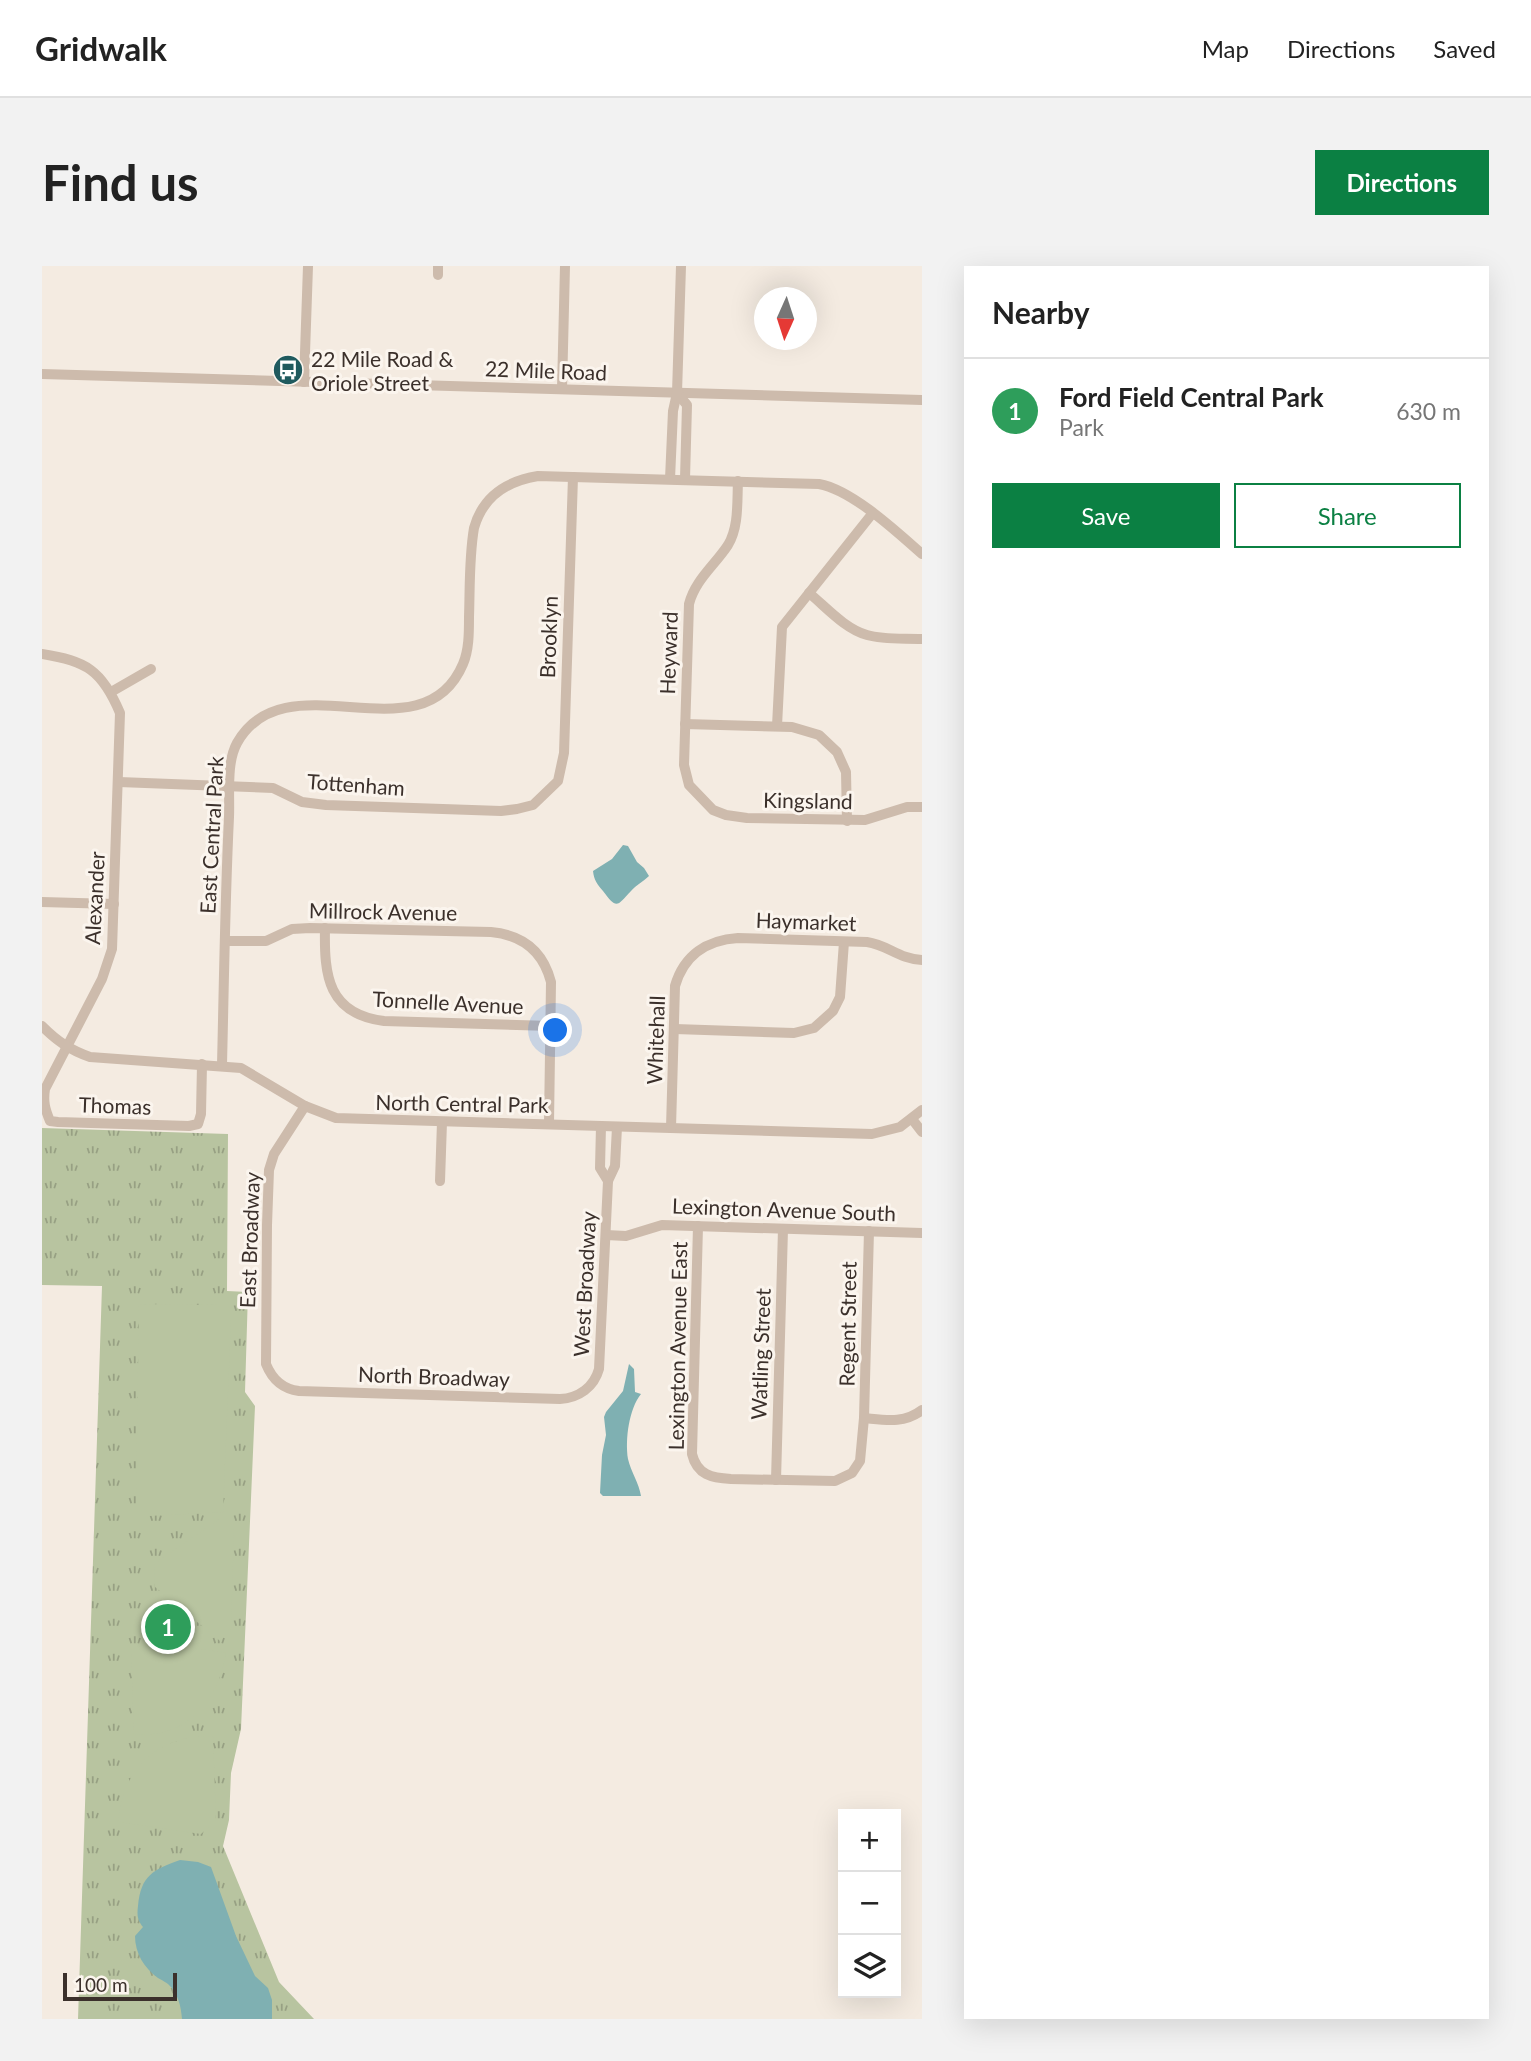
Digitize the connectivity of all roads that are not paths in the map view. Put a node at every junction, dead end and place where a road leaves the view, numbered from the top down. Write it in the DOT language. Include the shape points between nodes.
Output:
graph roads {
  1 [pos="308,266"];
  2 [pos="565,266"];
  3 [pos="681,266"];
  4 [pos="42,374"];
  5 [pos="304,382"];
  6 [pos="562,389"];
  7 [pos="677,393"];
  8 [pos="922,400"];
  9 [pos="573,477"];
  10 [pos="670,479"];
  11 [pos="685,480"];
  12 [pos="738,481"];
  13 [pos="872,514"];
  14 [pos="922,554"];
  15 [pos="809,593"];
  16 [pos="922,639"];
  17 [pos="42,654"];
  18 [pos="151,669"];
  19 [pos="111,692"];
  20 [pos="685,724"];
  21 [pos="777,726"];
  22 [pos="119,782"];
  23 [pos="230,787"];
  24 [pos="547,794"];
  25 [pos="697,796"];
  26 [pos="922,807"];
  27 [pos="847,821"];
  28 [pos="42,902"];
  29 [pos="114,904"];
  30 [pos="325,928"];
  31 [pos="225,941"];
  32 [pos="844,942"];
  33 [pos="691,957"];
  34 [pos="922,960"];
  35 [pos="42,1026"];
  36 [pos="551,1026"];
  37 [pos="675,1029"];
  38 [pos="66,1046"];
  39 [pos="202,1064"];
  40 [pos="222,1065"];
  41 [pos="304,1106"];
  42 [pos="922,1110"];
  43 [pos="442,1122"];
  44 [pos="908,1122"];
  45 [pos="549,1124"];
  46 [pos="601,1126"];
  47 [pos="617,1127"];
  48 [pos="671,1128"];
  49 [pos="922,1132"];
  50 [pos="601,1147"];
  51 [pos="616,1148"];
  52 [pos="440,1181"];
  53 [pos="608,1181"];
  54 [pos="698,1226"];
  55 [pos="783,1229"];
  56 [pos="869,1231"];
  57 [pos="922,1233"];
  58 [pos="606,1235"];
  59 [pos="278,1382"];
  60 [pos="589,1387"];
  61 [pos="922,1410"];
  62 [pos="864,1419"];
  63 [pos="776,1480"];
  1 -- 5 [label="street"];
  2 -- 6 [label="street"];
  3 -- 7 [label="street"];
  4 -- 5 [label="street, 22 Mile Road"];
  5 -- 6 [label="street, 22 Mile Road"];
  6 -- 7 [label="street, 22 Mile Road"];
  7 -- 8 [label="street, 22 Mile Road"];
  7 -- 10 [label="street"];
  7 -- 11 [label="street" via="687,405"];
  9 -- 10 [label="street"];
  9 -- 23 [label="street, East Central Park" via="517,481 498,491 481,509 472,538 466,659 453,683 440,695 407,708 296,706 272,711 250,725 235,747"];
  9 -- 24 [label="street, Brooklyn" via="564,753 558,781"];
  10 -- 11 [label="street"];
  11 -- 12 [label="street"];
  12 -- 13 [label="street" via="828,485"];
  12 -- 20 [label="street, Heyward" via="734,531 689,604"];
  13 -- 14 [label="street"];
  13 -- 15 [label="street"];
  15 -- 16 [label="street" via="863,634"];
  15 -- 21 [label="street" via="782,627"];
  17 -- 19 [label="street" via="72,659 92,670"];
  18 -- 19 [label="street"];
  19 -- 22 [label="street, Alexander" via="120,713"];
  20 -- 21 [label="street"];
  20 -- 25 [label="street, Heyward" via="684,765"];
  21 -- 27 [label="street" via="819,735 837,752 848,778"];
  22 -- 23 [label="street, Tottenham"];
  22 -- 29 [label="street, Alexander"];
  23 -- 24 [label="street, Tottenham" via="273,788 309,804 501,811 533,804"];
  23 -- 31 [label="street, East Central Park"];
  25 -- 27 [label="street, Kingsland" via="726,815"];
  26 -- 27 [label="street, Kingsland"];
  28 -- 29 [label="street"];
  29 -- 38 [label="street, Alexander" via="109,961"];
  30 -- 31 [label="street, Millrock Avenue" via="292,929 259,942"];
  30 -- 36 [label="street, Tonnelle Avenue" via="324,963 330,986 342,1003 364,1019"];
  30 -- 36 [label="street, Millrock Avenue" via="499,933 520,939 547,965"];
  31 -- 40 [label="street, East Central Park"];
  32 -- 33 [label="street, Haymarket" via="723,939"];
  32 -- 34 [label="street, Haymarket" via="874,943 902,957"];
  32 -- 37 [label="street" via="841,997 834,1011 814,1028 794,1032"];
  33 -- 37 [label="street, Whitehall" via="675,986"];
  35 -- 38 [label="street, North Central Park"];
  36 -- 45 [label="street"];
  37 -- 48 [label="street, Whitehall"];
  38 -- 39 [label="street, North Central Park" via="90,1057"];
  38 -- 39 [label="street, Thomas" via="45,1089 43,1102 50,1121 198,1124"];
  39 -- 40 [label="street, North Central Park"];
  40 -- 41 [label="street, North Central Park" via="248,1071"];
  41 -- 43 [label="street, North Central Park" via="335,1118"];
  41 -- 59 [label="street, East Broadway" via="269,1170 265,1355"];
  42 -- 44 [label="street"];
  43 -- 45 [label="street, North Central Park"];
  43 -- 52 [label="street"];
  44 -- 48 [label="street, North Central Park" via="872,1134"];
  44 -- 49 [label="street"];
  45 -- 46 [label="street, North Central Park"];
  46 -- 47 [label="street, North Central Park"];
  46 -- 50 [label="street, West Broadway"];
  47 -- 48 [label="street, North Central Park"];
  47 -- 51 [label="street, West Broadway"];
  50 -- 51 [label="street"];
  50 -- 53 [label="street, West Broadway" via="600,1168"];
  51 -- 53 [label="street, West Broadway"];
  53 -- 58 [label="street, West Broadway"];
  54 -- 55 [label="street, Lexington Avenue South"];
  54 -- 58 [label="street, Lexington Avenue South" via="662,1225 637,1234"];
  54 -- 63 [label="street, Lexington Avenue East" via="691,1449 696,1467 717,1478"];
  55 -- 56 [label="street, Lexington Avenue South"];
  55 -- 63 [label="street, Watling Street"];
  56 -- 57 [label="street, Lexington Avenue South"];
  56 -- 62 [label="street, Regent Street"];
  58 -- 60 [label="street, West Broadway" via="599,1369"];
  59 -- 60 [label="street, North Broadway" via="308,1392 560,1399"];
  61 -- 62 [label="street" via="902,1420"];
  62 -- 63 [label="street, Regent Street" via="862,1453 847,1477 830,1482"];
}
